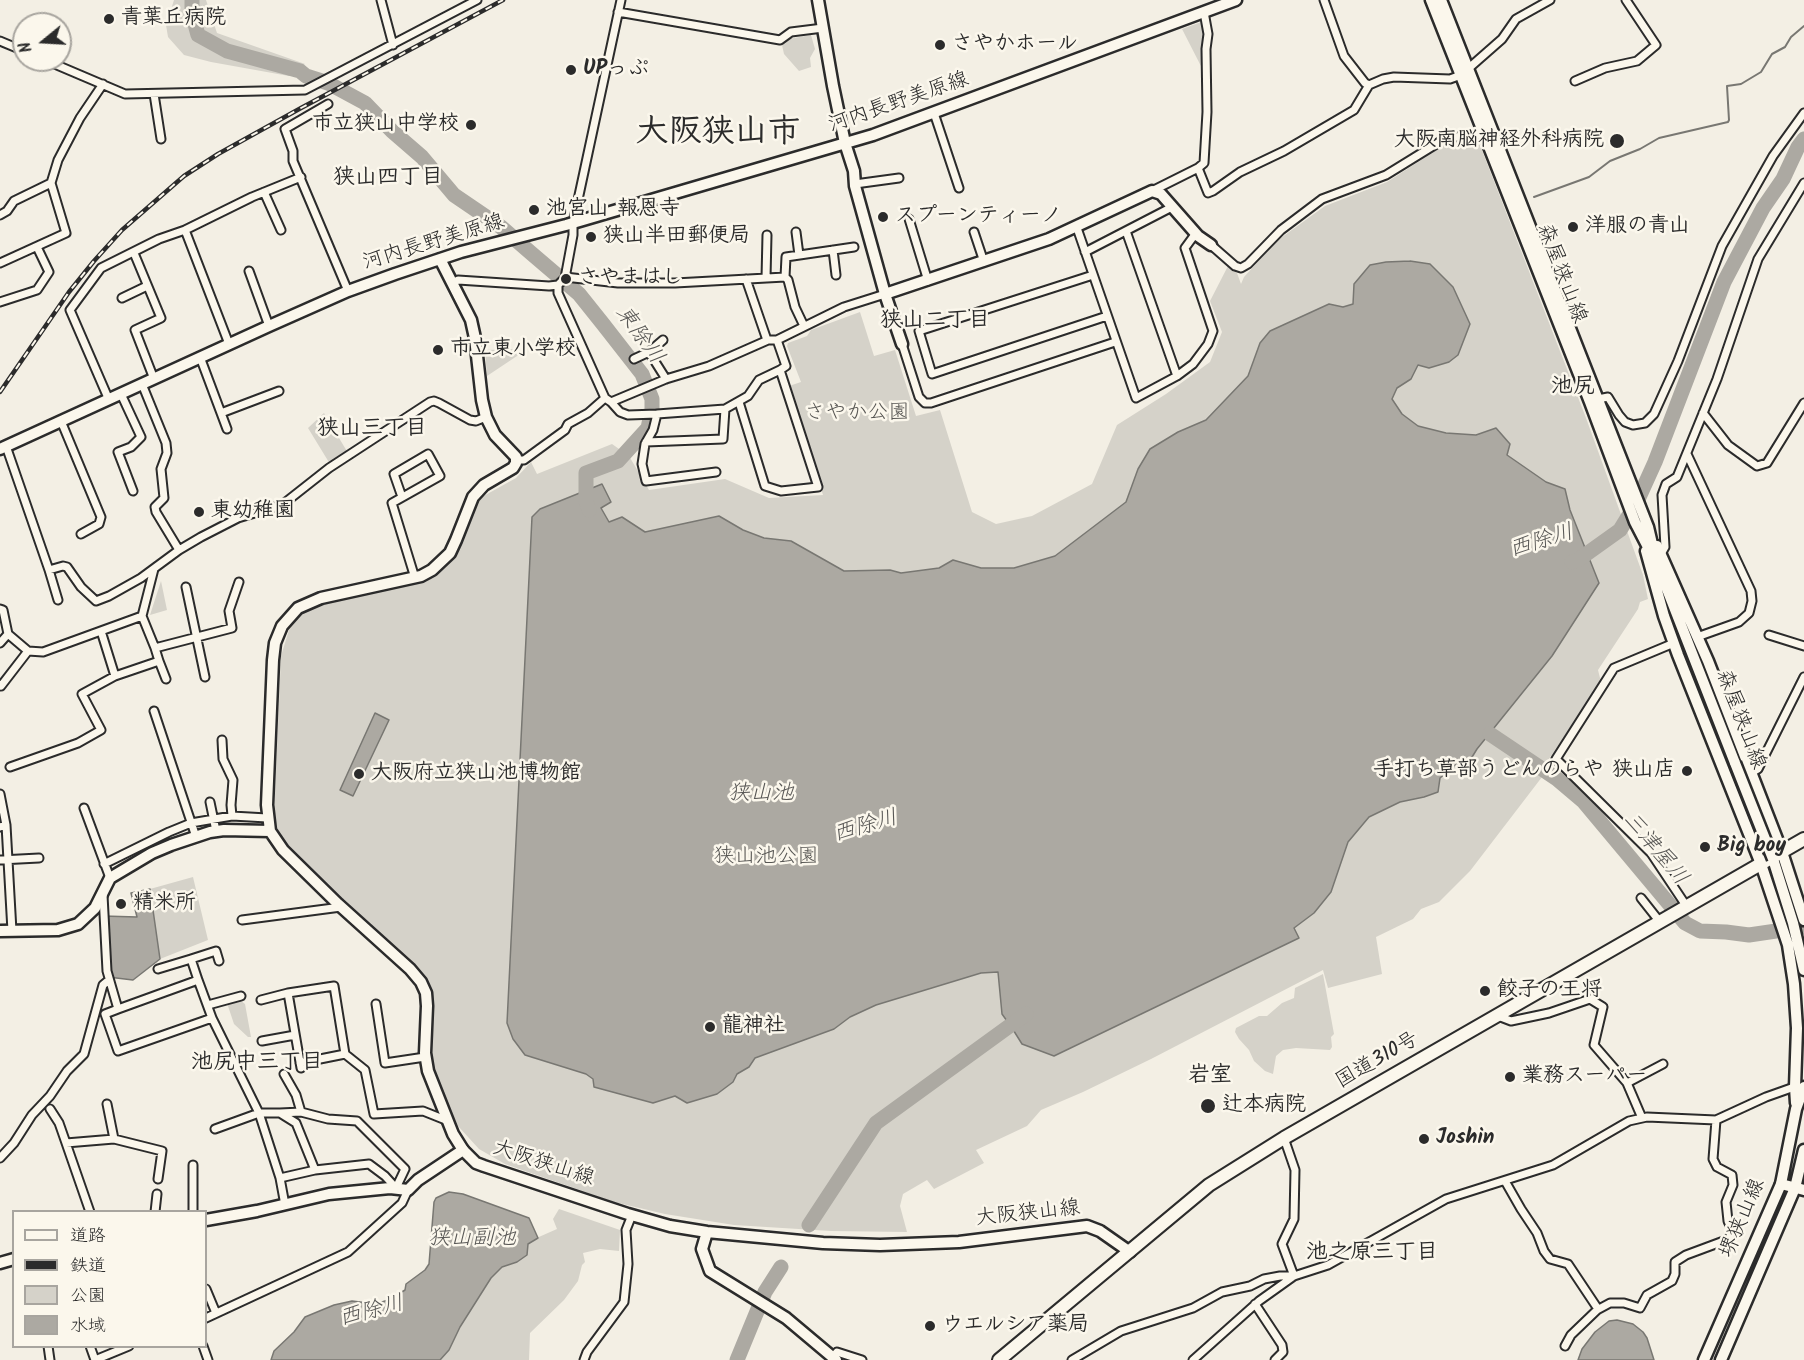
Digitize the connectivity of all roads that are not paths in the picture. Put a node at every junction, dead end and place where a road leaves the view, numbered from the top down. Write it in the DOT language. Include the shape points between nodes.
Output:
graph roads {
  1 [pos="381,0"];
  2 [pos="477,0"];
  3 [pos="621,0"];
  4 [pos="818,0"];
  5 [pos="1236,0"];
  6 [pos="1324,0"];
  7 [pos="1431,0"];
  8 [pos="1441,0"];
  9 [pos="1551,0"];
  10 [pos="1626,0"];
  11 [pos="618,12"];
  12 [pos="1204,12"];
  13 [pos="823,28"];
  14 [pos="393,45"];
  15 [pos="72,71"];
  16 [pos="1465,71"];
  17 [pos="1575,81"];
  18 [pos="103,84"];
  19 [pos="1369,85"];
  20 [pos="154,94"];
  21 [pos="328,104"];
  22 [pos="934,113"];
  23 [pos="1804,113"];
  24 [pos="1484,134"];
  25 [pos="160,139"];
  26 [pos="845,143"];
  27 [pos="1198,168"];
  28 [pos="301,177"];
  29 [pos="899,178"];
  30 [pos="51,183"];
  31 [pos="1804,183"];
  32 [pos="855,184"];
  33 [pos="959,188"];
  34 [pos="1152,190"];
  35 [pos="264,192"];
  36 [pos="1172,207"];
  37 [pos="0,215"];
  38 [pos="909,219"];
  39 [pos="573,224"];
  40 [pos="1077,228"];
  41 [pos="185,230"];
  42 [pos="280,230"];
  43 [pos="1126,231"];
  44 [pos="796,232"];
  45 [pos="974,232"];
  46 [pos="1196,234"];
  47 [pos="767,235"];
  48 [pos="1211,245"];
  49 [pos="37,247"];
  50 [pos="854,247"];
  51 [pos="833,250"];
  52 [pos="1086,252"];
  53 [pos="134,253"];
  54 [pos="799,255"];
  55 [pos="440,259"];
  56 [pos="984,262"];
  57 [pos="0,264"];
  58 [pos="249,271"];
  59 [pos="836,275"];
  60 [pos="1093,275"];
  61 [pos="785,277"];
  62 [pos="766,278"];
  63 [pos="746,279"];
  64 [pos="562,281"];
  65 [pos="928,281"];
  66 [pos="453,283"];
  67 [pos="147,286"];
  68 [pos="348,291"];
  69 [pos="885,294"];
  70 [pos="122,298"];
  71 [pos="0,302"];
  72 [pos="1107,316"];
  73 [pos="269,326"];
  74 [pos="804,326"];
  75 [pos="663,340"];
  76 [pos="767,340"];
  77 [pos="777,340"];
  78 [pos="1115,342"];
  79 [pos="229,344"];
  80 [pos="902,344"];
  81 [pos="649,352"];
  82 [pos="200,357"];
  83 [pos="634,359"];
  84 [pos="780,370"];
  85 [pos="1177,376"];
  86 [pos="154,379"];
  87 [pos="666,379"];
  88 [pos="142,384"];
  89 [pos="279,391"];
  90 [pos="121,394"];
  91 [pos="1598,399"];
  92 [pos="109,400"];
  93 [pos="608,400"];
  94 [pos="739,402"];
  95 [pos="1804,403"];
  96 [pos="725,409"];
  97 [pos="221,413"];
  98 [pos="1703,413"];
  99 [pos="653,414"];
  100 [pos="486,417"];
  101 [pos="60,421"];
  102 [pos="227,429"];
  103 [pos="646,442"];
  104 [pos="3,448"];
  105 [pos="1687,454"];
  106 [pos="517,459"];
  107 [pos="716,472"];
  108 [pos="133,491"];
  109 [pos="402,497"];
  110 [pos="81,534"];
  111 [pos="1641,537"];
  112 [pos="179,550"];
  113 [pos="1658,557"];
  114 [pos="154,569"];
  115 [pos="49,570"];
  116 [pos="415,578"];
  117 [pos="239,582"];
  118 [pos="186,587"];
  119 [pos="58,600"];
  120 [pos="0,609"];
  121 [pos="142,616"];
  122 [pos="101,632"];
  123 [pos="8,634"];
  124 [pos="1769,635"];
  125 [pos="195,637"];
  126 [pos="1697,637"];
  127 [pos="0,643"];
  128 [pos="1674,643"];
  129 [pos="1804,646"];
  130 [pos="155,648"];
  131 [pos="28,651"];
  132 [pos="159,661"];
  133 [pos="115,676"];
  134 [pos="205,677"];
  135 [pos="1804,677"];
  136 [pos="166,679"];
  137 [pos="0,685"];
  138 [pos="154,711"];
  139 [pos="222,740"];
  140 [pos="10,767"];
  141 [pos="1751,773"];
  142 [pos="0,795"];
  143 [pos="210,802"];
  144 [pos="84,808"];
  145 [pos="232,816"];
  146 [pos="213,818"];
  147 [pos="267,818"];
  148 [pos="190,823"];
  149 [pos="3,826"];
  150 [pos="216,831"];
  151 [pos="270,831"];
  152 [pos="196,837"];
  153 [pos="1804,839"];
  154 [pos="39,858"];
  155 [pos="1772,858"];
  156 [pos="4,860"];
  157 [pos="104,864"];
  158 [pos="110,878"];
  159 [pos="102,893"];
  160 [pos="1641,898"];
  161 [pos="341,907"];
  162 [pos="1686,908"];
  163 [pos="1803,913"];
  164 [pos="242,920"];
  165 [pos="1660,922"];
  166 [pos="0,931"];
  167 [pos="12,931"];
  168 [pos="190,959"];
  169 [pos="219,960"];
  170 [pos="158,969"];
  171 [pos="1804,970"];
  172 [pos="109,980"];
  173 [pos="198,980"];
  174 [pos="288,993"];
  175 [pos="241,996"];
  176 [pos="261,1000"];
  177 [pos="376,1004"];
  178 [pos="207,1005"];
  179 [pos="118,1008"];
  180 [pos="1498,1016"];
  181 [pos="212,1018"];
  182 [pos="295,1035"];
  183 [pos="262,1041"];
  184 [pos="345,1054"];
  185 [pos="425,1057"];
  186 [pos="1663,1064"];
  187 [pos="284,1074"];
  188 [pos="1628,1083"];
  189 [pos="1801,1086"];
  190 [pos="107,1104"];
  191 [pos="50,1109"];
  192 [pos="301,1112"];
  193 [pos="258,1113"];
  194 [pos="280,1113"];
  195 [pos="1642,1118"];
  196 [pos="1716,1120"];
  197 [pos="448,1121"];
  198 [pos="215,1129"];
  199 [pos="1284,1138"];
  200 [pos="114,1139"];
  201 [pos="66,1143"];
  202 [pos="463,1150"];
  203 [pos="1804,1150"];
  204 [pos="0,1158"];
  205 [pos="193,1165"];
  206 [pos="315,1170"];
  207 [pos="280,1178"];
  208 [pos="158,1179"];
  209 [pos="1505,1181"];
  210 [pos="1781,1184"];
  211 [pos="402,1189"];
  212 [pos="1799,1189"];
  213 [pos="157,1194"];
  214 [pos="285,1205"];
  215 [pos="89,1210"];
  216 [pos="155,1210"];
  217 [pos="193,1210"];
  218 [pos="632,1215"];
  219 [pos="207,1220"];
  220 [pos="707,1232"];
  221 [pos="1130,1252"];
  222 [pos="1294,1276"];
  223 [pos="207,1291"];
  224 [pos="1256,1304"];
  225 [pos="1598,1309"];
  226 [pos="216,1313"];
  227 [pos="207,1317"];
  228 [pos="1565,1346"];
  229 [pos="127,1348"];
  230 [pos="113,1357"];
  231 [pos="834,1358"];
  232 [pos="95,1360"];
  233 [pos="584,1360"];
  234 [pos="862,1360"];
  235 [pos="999,1360"];
  236 [pos="1072,1360"];
  237 [pos="1193,1360"];
  238 [pos="1275,1360"];
  239 [pos="1704,1360"];
  240 [pos="1721,1360"];
  1 -- 14 [label="street"];
  2 -- 14 [label="street"];
  3 -- 11 [label="street"];
  4 -- 13 [label="main road"];
  5 -- 12 [label="main road, 河内長野美原線"];
  6 -- 19 [label="street" via="1344,56"];
  7 -- 16 [label="main road, 森屋狭山線"];
  8 -- 16 [label="main road, 森屋狭山線"];
  9 -- 16 [label="street" via="1516,20 1502,39"];
  10 -- 17 [label="street" via="1656,45 1637,61 1605,68"];
  11 -- 13 [label="street" via="780,40 791,32"];
  11 -- 39 [label="street"];
  12 -- 22 [label="main road, 河内長野美原線"];
  12 -- 27 [label="street" via="1209,34 1207,111 1204,163"];
  13 -- 26 [label="main road"];
  14 -- 20 [label="street" via="305,90"];
  15 -- 18 [label="street"];
  16 -- 19 [label="street" via="1450,79 1394,77"];
  16 -- 24 [label="main road, 森屋狭山線"];
  16 -- 91 [label="main road, 森屋狭山線"];
  18 -- 20 [label="street" via="125,94"];
  18 -- 30 [label="street" via="58,159"];
  19 -- 27 [label="street" via="1354,110 1208,193"];
  20 -- 25 [label="street"];
  21 -- 28 [label="street" via="285,129"];
  22 -- 26 [label="main road, 河内長野美原線"];
  22 -- 33 [label="street"];
  23 -- 91 [label="street" via="1773,156 1722,246 1654,414 1645,423 1633,425 1625,422 1608,397"];
  24 -- 48 [label="street" via="1446,138 1386,175 1322,199 1241,268"];
  24 -- 111 [label="main road, 森屋狭山線"];
  26 -- 32 [label="main road"];
  26 -- 39 [label="main road, 河内長野美原線"];
  27 -- 34 [label="street"];
  28 -- 35 [label="street"];
  28 -- 68 [label="street"];
  29 -- 32 [label="street"];
  30 -- 37 [label="street" via="14,201"];
  30 -- 49 [label="street" via="66,233"];
  31 -- 98 [label="street" via="1758,259"];
  32 -- 69 [label="main road"];
  34 -- 36 [label="main road"];
  34 -- 40 [label="main road"];
  35 -- 41 [label="street"];
  35 -- 42 [label="street"];
  36 -- 43 [label="street"];
  36 -- 46 [label="main road"];
  38 -- 65 [label="street"];
  39 -- 55 [label="main road, 河内長野美原線"];
  39 -- 64 [label="street"];
  40 -- 52 [label="street"];
  40 -- 56 [label="main road"];
  41 -- 53 [label="street"];
  41 -- 79 [label="street"];
  43 -- 52 [label="street"];
  43 -- 85 [label="street"];
  44 -- 54 [label="street"];
  45 -- 56 [label="street"];
  46 -- 48 [label="main road"];
  46 -- 85 [label="street" via="1185,248 1213,331 1193,364"];
  47 -- 62 [label="street"];
  49 -- 57 [label="street"];
  49 -- 71 [label="street" via="49,272 37,290"];
  50 -- 51 [label="street"];
  51 -- 54 [label="street"];
  51 -- 59 [label="street"];
  52 -- 60 [label="street"];
  53 -- 67 [label="street"];
  53 -- 92 [label="street" via="101,268 70,310"];
  54 -- 61 [label="street" via="786,257"];
  55 -- 66 [label="main road"];
  55 -- 68 [label="main road, 河内長野美原線"];
  56 -- 65 [label="main road"];
  58 -- 73 [label="street"];
  60 -- 72 [label="street"];
  60 -- 72 [label="street" via="919,331 932,374"];
  61 -- 62 [label="street"];
  61 -- 74 [label="street"];
  62 -- 63 [label="street"];
  63 -- 64 [label="street" via="675,283"];
  63 -- 76 [label="street"];
  64 -- 66 [label="street"];
  64 -- 93 [label="street" via="558,293"];
  65 -- 69 [label="main road"];
  66 -- 100 [label="main road" via="471,320"];
  67 -- 70 [label="street"];
  67 -- 86 [label="street" via="161,318 135,330"];
  68 -- 73 [label="main road, 河内長野美原線"];
  69 -- 74 [label="street"];
  69 -- 80 [label="main road"];
  72 -- 78 [label="street"];
  73 -- 79 [label="main road, 河内長野美原線"];
  74 -- 77 [label="street"];
  75 -- 81 [label="street"];
  76 -- 77 [label="street"];
  76 -- 87 [label="street" via="709,366"];
  77 -- 84 [label="street" via="786,366"];
  78 -- 80 [label="street" via="931,403 919,397"];
  78 -- 85 [label="street" via="1136,398"];
  79 -- 82 [label="main road, 河内長野美原線"];
  81 -- 83 [label="street"];
  81 -- 87 [label="street"];
  82 -- 86 [label="main road, 河内長野美原線"];
  82 -- 97 [label="street"];
  84 -- 94 [label="street" via="759,380"];
  84 -- 94 [label="street" via="818,487 781,491 765,486"];
  86 -- 88 [label="main road, 河内長野美原線"];
  87 -- 93 [label="street"];
  88 -- 90 [label="main road, 河内長野美原線"];
  88 -- 112 [label="street" via="166,443 161,469 164,498 155,507 156,512"];
  89 -- 97 [label="street"];
  90 -- 92 [label="main road, 河内長野美原線"];
  90 -- 108 [label="street" via="141,437 118,452"];
  91 -- 113 [label="main road, 森屋狭山線"];
  92 -- 101 [label="main road, 河内長野美原線"];
  93 -- 99 [label="street" via="628,415"];
  93 -- 106 [label="street" via="568,424 524,460"];
  94 -- 96 [label="street"];
  95 -- 98 [label="street" via="1767,463 1757,466 1728,445"];
  96 -- 99 [label="street"];
  96 -- 103 [label="street" via="723,439"];
  97 -- 102 [label="street"];
  98 -- 105 [label="street"];
  99 -- 103 [label="street" via="653,430"];
  100 -- 106 [label="main road" via="495,435"];
  100 -- 112 [label="street" via="470,420 430,402 329,468 282,505 238,518"];
  101 -- 104 [label="main road, 河内長野美原線"];
  101 -- 110 [label="street" via="101,517 99,524"];
  103 -- 107 [label="street" via="642,464 646,481"];
  104 -- 115 [label="street"];
  105 -- 113 [label="street" via="1677,477 1666,484 1662,495 1665,547"];
  105 -- 126 [label="street" via="1751,591 1752,602 1749,613 1739,622"];
  106 -- 116 [label="main road" via="513,468 484,485 473,497 456,540 442,562"];
  109 -- 109 [label="street" via="394,474 428,454 440,476"];
  109 -- 116 [label="street" via="392,503"];
  111 -- 113 [label="main road, 森屋狭山線"];
  111 -- 128 [label="main road"];
  112 -- 114 [label="street"];
  113 -- 126 [label="main road"];
  113 -- 155 [label="main road, 森屋狭山線, bridge"];
  114 -- 115 [label="street" via="96,601 67,567"];
  114 -- 121 [label="street"];
  115 -- 119 [label="street"];
  116 -- 147 [label="main road" via="321,598 298,608 282,626 273,660"];
  117 -- 125 [label="street" via="230,611 232,628"];
  118 -- 125 [label="street"];
  120 -- 123 [label="street"];
  121 -- 122 [label="street"];
  121 -- 130 [label="street"];
  122 -- 131 [label="street" via="43,652"];
  122 -- 133 [label="street"];
  123 -- 127 [label="street"];
  123 -- 131 [label="street"];
  124 -- 129 [label="street"];
  125 -- 130 [label="street"];
  125 -- 134 [label="street"];
  126 -- 141 [label="main road"];
  128 -- 155 [label="main road"];
  128 -- 162 [label="street" via="1614,668 1556,759 1651,853"];
  130 -- 132 [label="street"];
  131 -- 137 [label="street"];
  132 -- 133 [label="street"];
  132 -- 136 [label="street"];
  133 -- 140 [label="street" via="82,694 101,730 78,743"];
  135 -- 141 [label="street" via="1758,769"];
  138 -- 148 [label="street"];
  139 -- 145 [label="street" via="223,759 233,780"];
  141 -- 155 [label="main road"];
  142 -- 149 [label="street"];
  143 -- 146 [label="street"];
  144 -- 157 [label="street"];
  145 -- 146 [label="street"];
  145 -- 147 [label="street"];
  146 -- 148 [label="street"];
  146 -- 150 [label="street"];
  147 -- 151 [label="main road"];
  148 -- 152 [label="street"];
  148 -- 157 [label="street"];
  149 -- 156 [label="street"];
  150 -- 151 [label="main road"];
  150 -- 152 [label="main road"];
  151 -- 161 [label="main road" via="283,850"];
  152 -- 158 [label="main road" via="152,854"];
  153 -- 155 [label="highway, 国道310号"];
  154 -- 156 [label="street"];
  155 -- 162 [label="highway, 国道310号"];
  155 -- 163 [label="main road"];
  155 -- 171 [label="main road"];
  155 -- 189 [label="main road, 堺狭山線" via="1794,984"];
  156 -- 167 [label="street"];
  157 -- 158 [label="street"];
  158 -- 159 [label="main road"];
  159 -- 167 [label="main road" via="95,908 78,924 58,930"];
  159 -- 172 [label="street"];
  160 -- 165 [label="street"];
  161 -- 164 [label="street"];
  161 -- 185 [label="main road" via="421,982 427,1006"];
  162 -- 165 [label="highway, 国道310号"];
  165 -- 180 [label="highway, 国道310号"];
  166 -- 167 [label="main road"];
  168 -- 169 [label="street" via="216,951"];
  168 -- 170 [label="street"];
  168 -- 173 [label="street"];
  172 -- 179 [label="street"];
  172 -- 204 [label="street" via="103,985 84,1054"];
  173 -- 178 [label="street"];
  173 -- 179 [label="street"];
  174 -- 176 [label="street"];
  174 -- 182 [label="street"];
  174 -- 184 [label="street" via="333,986"];
  175 -- 178 [label="street"];
  177 -- 185 [label="street" via="385,1063"];
  178 -- 181 [label="street"];
  179 -- 181 [label="street" via="105,1014 118,1051"];
  180 -- 188 [label="street" via="1511,1021 1590,999 1603,1007 1593,1045"];
  180 -- 199 [label="highway, 国道310号"];
  181 -- 193 [label="street"];
  182 -- 183 [label="street"];
  182 -- 184 [label="street" via="301,1066"];
  184 -- 197 [label="street" via="365,1070 374,1114 423,1112"];
  185 -- 197 [label="main road"];
  186 -- 188 [label="street"];
  187 -- 192 [label="street"];
  188 -- 195 [label="street"];
  189 -- 196 [label="street"];
  189 -- 210 [label="main road, 堺狭山線"];
  190 -- 200 [label="street"];
  191 -- 201 [label="street"];
  192 -- 194 [label="street"];
  192 -- 211 [label="street" via="357,1121 405,1169"];
  193 -- 194 [label="street"];
  193 -- 198 [label="street"];
  193 -- 207 [label="street"];
  194 -- 206 [label="street" via="296,1123"];
  195 -- 196 [label="street"];
  195 -- 209 [label="street" via="1629,1120 1553,1165"];
  196 -- 225 [label="street" via="1713,1159 1717,1167 1732,1175 1733,1185 1726,1202 1729,1239 1675,1262 1672,1281 1647,1295 1640,1308 1610,1303"];
  197 -- 202 [label="main road"];
  199 -- 221 [label="highway, 国道310号" via="1209,1185"];
  199 -- 222 [label="street" via="1295,1170 1294,1219 1282,1244"];
  200 -- 201 [label="street"];
  200 -- 208 [label="street" via="162,1151"];
  201 -- 215 [label="street"];
  202 -- 211 [label="main road, 大阪狭山線"];
  202 -- 218 [label="main road, 大阪狭山線" via="476,1163"];
  203 -- 212 [label="main road, 堺狭山線"];
  205 -- 217 [label="street"];
  206 -- 207 [label="street"];
  206 -- 211 [label="street" via="369,1164"];
  207 -- 214 [label="street"];
  209 -- 222 [label="street" via="1440,1203 1328,1265"];
  209 -- 225 [label="street" via="1544,1251 1550,1259 1568,1264"];
  210 -- 212 [label="main road"];
  210 -- 239 [label="main road, 堺狭山線"];
  211 -- 214 [label="main road" via="329,1194"];
  211 -- 226 [label="street" via="402,1203 348,1252"];
  212 -- 240 [label="main road, 堺狭山線"];
  213 -- 216 [label="street"];
  214 -- 219 [label="main road"];
  218 -- 220 [label="main road, 大阪狭山線"];
  218 -- 233 [label="street" via="626,1230 624,1302"];
  220 -- 221 [label="main road, 大阪狭山線" via="880,1245 959,1242 1087,1226"];
  220 -- 231 [label="main road" via="702,1249 710,1271 786,1318"];
  221 -- 235 [label="highway, 国道310号"];
  222 -- 224 [label="street"];
  222 -- 236 [label="street" via="1264,1279 1222,1292 1193,1308 1121,1331"];
  223 -- 226 [label="street"];
  224 -- 237 [label="street"];
  224 -- 238 [label="street" via="1282,1345 1283,1352"];
  225 -- 228 [label="street"];
  226 -- 227 [label="street"];
  229 -- 230 [label="street"];
  230 -- 232 [label="street"];
  231 -- 234 [label="street" via="837,1352"];
}
